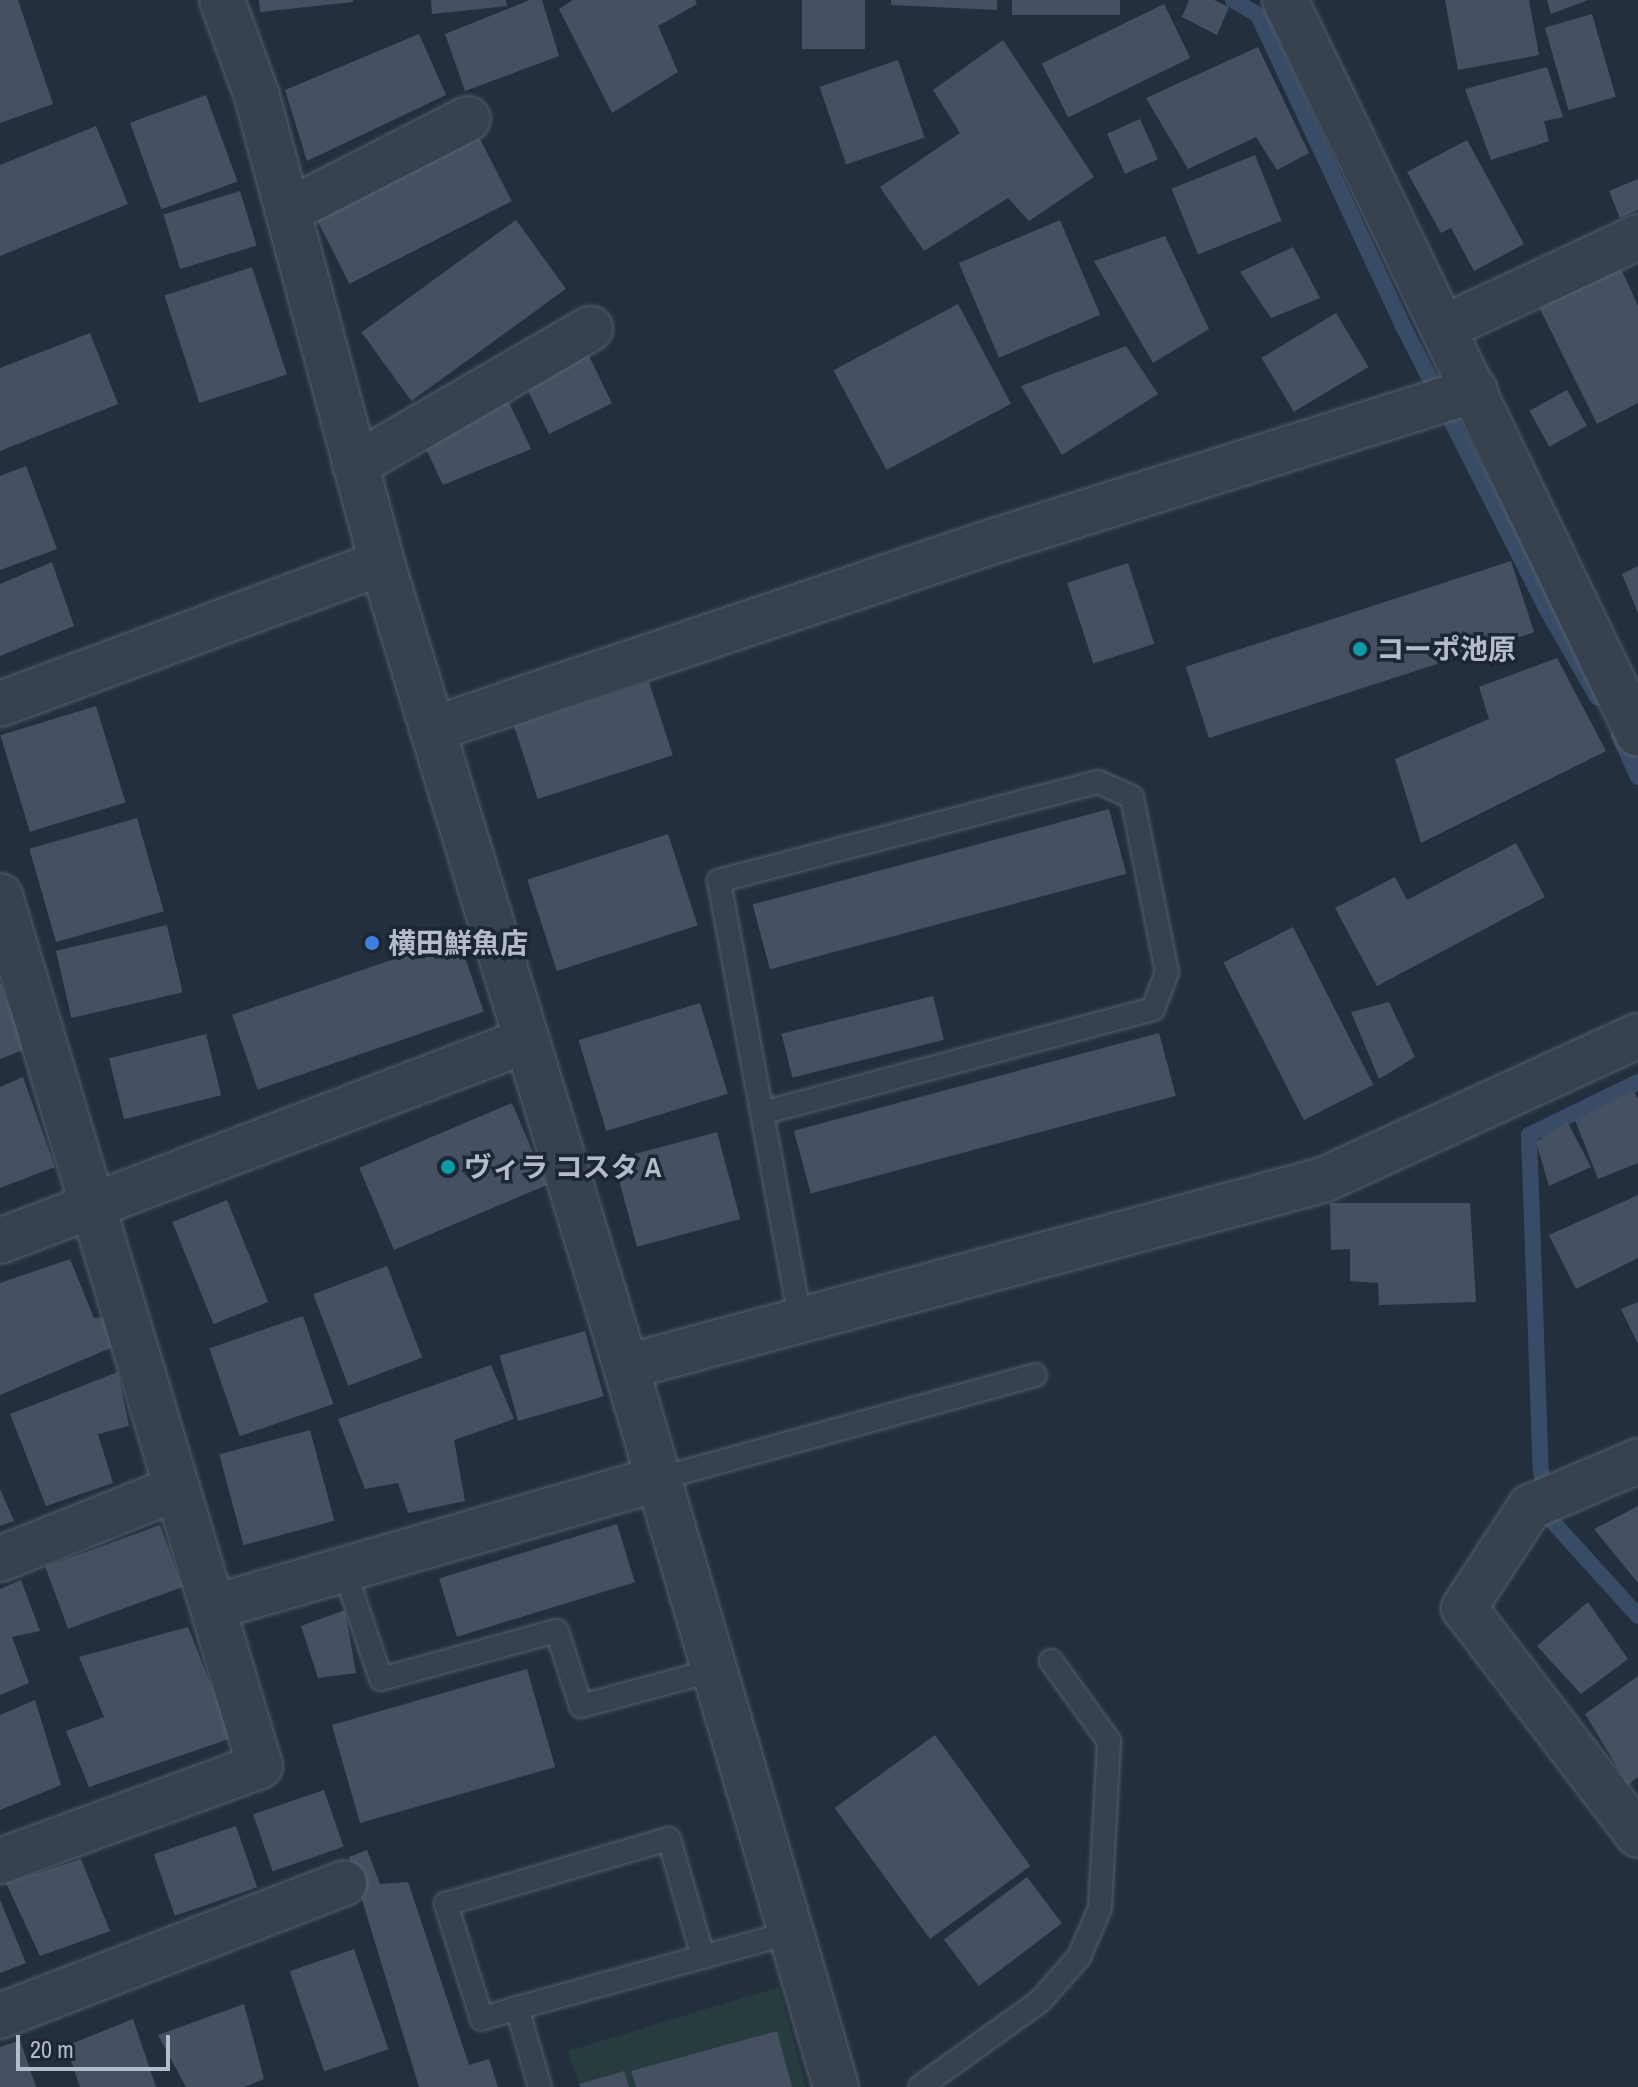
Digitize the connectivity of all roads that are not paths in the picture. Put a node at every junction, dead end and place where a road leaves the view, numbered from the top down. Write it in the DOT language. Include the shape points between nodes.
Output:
graph roads {
  1 [pos="222,0"];
  2 [pos="1285,0"];
  3 [pos="468,119"];
  4 [pos="288,211"];
  5 [pos="1638,237"];
  6 [pos="1445,327"];
  7 [pos="590,329"];
  8 [pos="1475,390"];
  9 [pos="355,465"];
  10 [pos="382,563"];
  11 [pos="0,704"];
  12 [pos="433,729"];
  13 [pos="1638,734"];
  14 [pos="4,920"];
  15 [pos="1638,1036"];
  16 [pos="525,1041"];
  17 [pos="762,1113"];
  18 [pos="91,1206"];
  19 [pos="0,1241"];
  20 [pos="801,1323"];
  21 [pos="626,1367"];
  22 [pos="1035,1375"];
  23 [pos="1638,1461"];
  24 [pos="658,1479"];
  25 [pos="175,1489"];
  26 [pos="0,1559"];
  27 [pos="344,1569"];
  28 [pos="214,1607"];
  29 [pos="1051,1661"];
  30 [pos="712,1671"];
  31 [pos="1638,1835"];
  32 [pos="0,1861"];
  33 [pos="344,1883"];
  34 [pos="790,1933"];
  35 [pos="703,1957"];
  36 [pos="517,2008"];
  37 [pos="0,2016"];
  38 [pos="540,2087"];
  39 [pos="836,2087"];
  40 [pos="920,2087"];
  1 -- 4 [label="street" via="257,96"];
  2 -- 6 [label="street"];
  3 -- 4 [label="street"];
  4 -- 9 [label="street"];
  5 -- 6 [label="street"];
  6 -- 8 [label="street"];
  7 -- 9 [label="street"];
  8 -- 12 [label="street" via="991,542"];
  8 -- 13 [label="street"];
  9 -- 10 [label="street"];
  10 -- 11 [label="street"];
  10 -- 12 [label="street"];
  12 -- 16 [label="street"];
  14 -- 18 [label="street"];
  15 -- 20 [label="street" via="1323,1180"];
  16 -- 18 [label="street"];
  16 -- 21 [label="street"];
  17 -- 17 [label="lane" via="719,881 1098,782 1132,797 1167,972 1153,1009"];
  17 -- 20 [label="lane"];
  18 -- 19 [label="street"];
  18 -- 25 [label="street"];
  20 -- 21 [label="street"];
  21 -- 24 [label="street"];
  22 -- 24 [label="lane"];
  23 -- 31 [label="street" via="1530,1507 1464,1608"];
  24 -- 27 [label="street"];
  24 -- 30 [label="street"];
  25 -- 26 [label="street"];
  25 -- 28 [label="street"];
  27 -- 28 [label="street"];
  27 -- 30 [label="lane" via="381,1679 557,1631 581,1706"];
  28 -- 32 [label="street" via="260,1766"];
  29 -- 40 [label="lane" via="1109,1741 1100,1908 1079,1957 1040,2001"];
  30 -- 34 [label="street"];
  33 -- 37 [label="street"];
  34 -- 35 [label="lane"];
  34 -- 39 [label="street"];
  35 -- 36 [label="lane"];
  35 -- 36 [label="lane" via="669,1839 446,1904 482,2019"];
  36 -- 38 [label="lane"];
}
